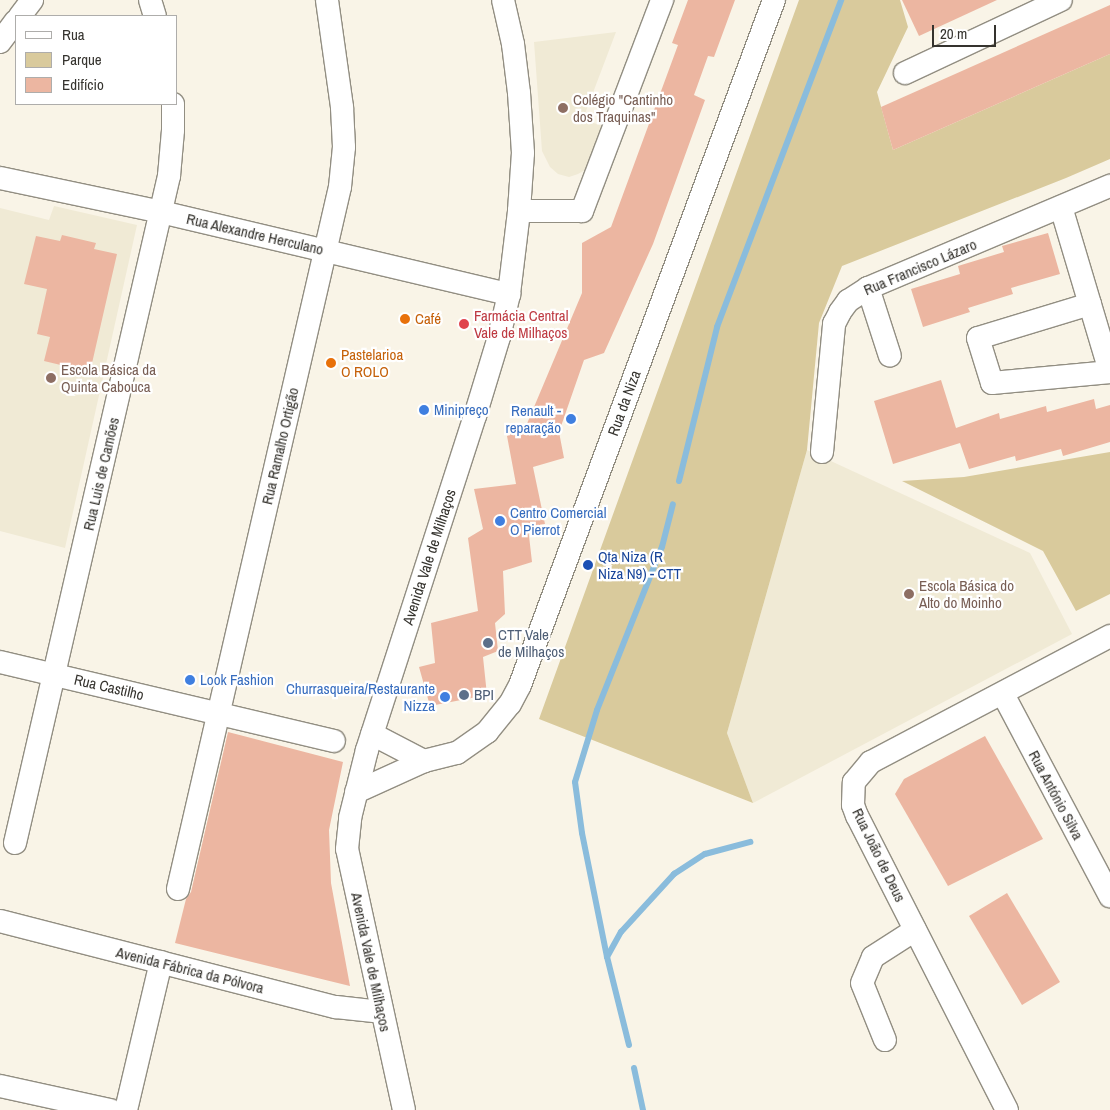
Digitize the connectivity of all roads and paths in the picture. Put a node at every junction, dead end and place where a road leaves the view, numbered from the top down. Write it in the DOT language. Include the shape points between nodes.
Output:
graph roads {
  1 [pos="32,0"];
  2 [pos="150,0"];
  3 [pos="327,0"];
  4 [pos="503,0"];
  5 [pos="662,0"];
  6 [pos="774,0"];
  7 [pos="1060,0"];
  8 [pos="21,15"];
  9 [pos="155,15"];
  10 [pos="15,22"];
  11 [pos="0,42"];
  12 [pos="905,73"];
  13 [pos="173,105"];
  14 [pos="0,178"];
  15 [pos="1110,186"];
  16 [pos="1061,207"];
  17 [pos="519,211"];
  18 [pos="161,212"];
  19 [pos="325,251"];
  20 [pos="868,288"];
  21 [pos="509,294"];
  22 [pos="1090,304"];
  23 [pos="890,356"];
  24 [pos="1110,372"];
  25 [pos="822,452"];
  26 [pos="1110,636"];
  27 [pos="0,662"];
  28 [pos="55,675"];
  29 [pos="1003,694"];
  30 [pos="219,713"];
  31 [pos="372,734"];
  32 [pos="334,741"];
  33 [pos="424,761"];
  34 [pos="356,792"];
  35 [pos="15,843"];
  36 [pos="178,889"];
  37 [pos="1110,896"];
  38 [pos="0,921"];
  39 [pos="915,930"];
  40 [pos="162,962"];
  41 [pos="381,1012"];
  42 [pos="885,1040"];
  43 [pos="0,1086"];
  44 [pos="31,1101"];
  45 [pos="110,1110"];
  46 [pos="126,1110"];
  47 [pos="404,1110"];
  48 [pos="1007,1110"];
  1 -- 8 [label="street"];
  2 -- 9 [label="street"];
  3 -- 19 [label="street, Rua Ramalho Ortigão" via="339,72 344,147 340,187"];
  4 -- 17 [label="street, Avenida Vale de Milhaços" via="520,93 523,153"];
  5 -- 17 [label="street" via="582,211"];
  6 -- 33 [label="street, Rua da Niza" via="520,685 510,704 487,732 457,752"];
  7 -- 12 [label="street"];
  10 -- 11 [label="street"];
  13 -- 18 [label="street, Rua Luis de Camões" via="169,176"];
  14 -- 18 [label="street, Rua Alexandre Herculano"];
  15 -- 16 [label="street, Rua Francisco Lázaro"];
  16 -- 20 [label="street, Rua Francisco Lázaro"];
  16 -- 22 [label="street"];
  17 -- 21 [label="street, Avenida Vale de Milhaços"];
  18 -- 19 [label="street, Rua Alexandre Herculano"];
  18 -- 28 [label="street, Rua Luis de Camões"];
  19 -- 21 [label="street, Rua Alexandre Herculano"];
  19 -- 30 [label="street, Rua Ramalho Ortigão"];
  20 -- 23 [label="street"];
  20 -- 25 [label="street, Rua Francisco Lázaro" via="848,301 834,324"];
  21 -- 31 [label="street, Avenida Vale de Milhaços" via="475,416"];
  22 -- 24 [label="street"];
  22 -- 24 [label="street" via="978,338 992,383"];
  26 -- 29 [label="street, Rua João de Deus"];
  27 -- 28 [label="street, Rua Castilho"];
  28 -- 30 [label="street, Rua Castilho"];
  28 -- 35 [label="street, Rua Luis de Camões"];
  29 -- 37 [label="street, Rua António Silva"];
  29 -- 39 [label="street, Rua João de Deus" via="871,762 854,782 853,805 857,816"];
  30 -- 32 [label="street, Rua Castilho"];
  30 -- 36 [label="street, Rua Ramalho Ortigão"];
  31 -- 33 [label="street"];
  31 -- 34 [label="street, Avenida Vale de Milhaços"];
  33 -- 34 [label="street, Rua da Niza"];
  34 -- 41 [label="street, Avenida Vale de Milhaços" via="347,849"];
  38 -- 40 [label="street, Avenida Fábrica da Pólvora"];
  39 -- 42 [label="street" via="873,957 862,982"];
  39 -- 48 [label="street, Rua João de Deus"];
  40 -- 41 [label="street, Avenida Fábrica da Pólvora" via="336,1007"];
  40 -- 46 [label="street"];
  41 -- 47 [label="street, Avenida Vale de Milhaços"];
  43 -- 44 [label="street"];
  44 -- 45 [label="street"];
}
